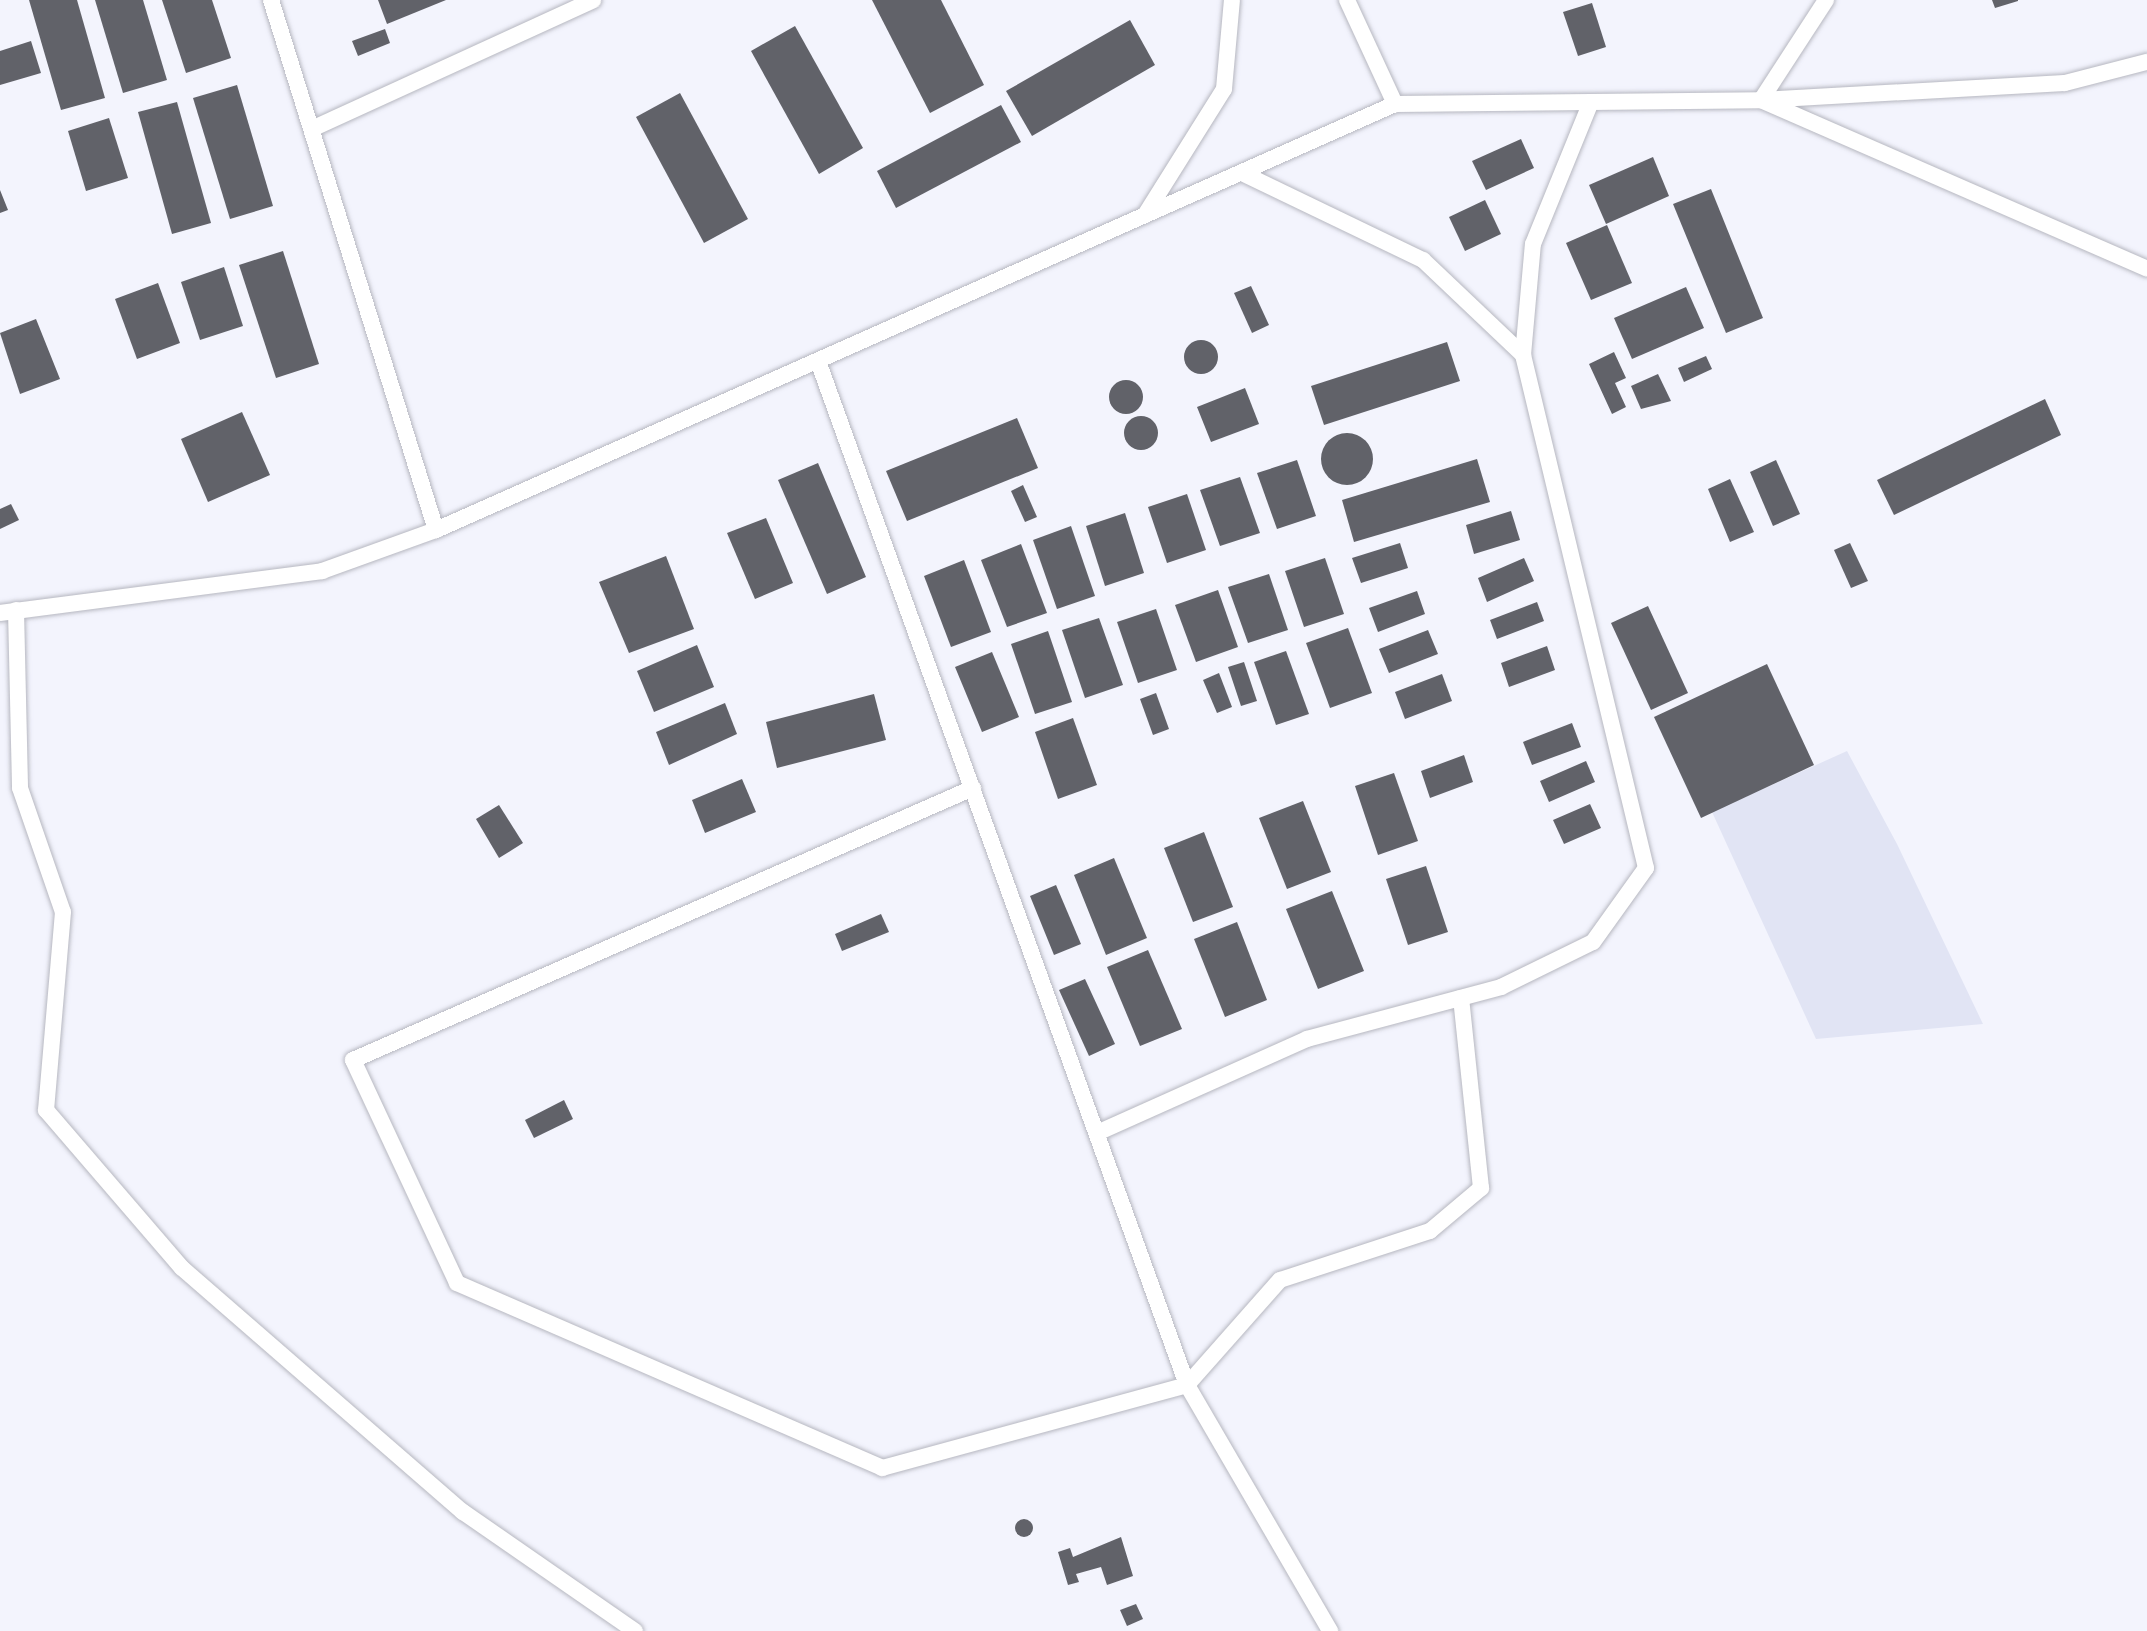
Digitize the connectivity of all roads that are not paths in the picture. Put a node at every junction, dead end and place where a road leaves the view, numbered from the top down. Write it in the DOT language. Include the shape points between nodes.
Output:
graph roads {
  1 [pos="271,0"];
  2 [pos="593,0"];
  3 [pos="1232,0"];
  4 [pos="1347,0"];
  5 [pos="1826,0"];
  6 [pos="2147,62"];
  7 [pos="1761,100"];
  8 [pos="1591,102"];
  9 [pos="1395,104"];
  10 [pos="314,128"];
  11 [pos="1242,173"];
  12 [pos="1144,216"];
  13 [pos="2147,269"];
  14 [pos="1523,355"];
  15 [pos="818,361"];
  16 [pos="436,530"];
  17 [pos="8,611"];
  18 [pos="973,788"];
  19 [pos="1461,998"];
  20 [pos="1097,1133"];
  21 [pos="1187,1385"];
  22 [pos="635,1631"];
  23 [pos="1330,1631"];
  1 -- 10 [label="lane"];
  2 -- 10 [label="lane"];
  3 -- 12 [label="lane" via="1224,89"];
  4 -- 9 [label="lane"];
  5 -- 7 [label="lane"];
  6 -- 7 [label="lane" via="2065,83"];
  7 -- 8 [label="lane"];
  7 -- 13 [label="lane"];
  8 -- 9 [label="lane"];
  8 -- 14 [label="lane" via="1533,244"];
  9 -- 11 [label="lane"];
  10 -- 16 [label="lane"];
  11 -- 12 [label="lane"];
  11 -- 14 [label="lane" via="1423,260"];
  12 -- 15 [label="lane"];
  14 -- 19 [label="lane" via="1646,868 1593,942 1501,987"];
  15 -- 16 [label="lane"];
  15 -- 18 [label="lane"];
  16 -- 17 [label="lane" via="322,571"];
  17 -- 22 [label="lane" via="20,788 63,912 46,1110 182,1268 463,1512"];
  18 -- 20 [label="lane"];
  18 -- 21 [label="lane" via="353,1060 457,1283 882,1468"];
  19 -- 20 [label="lane" via="1307,1039"];
  19 -- 21 [label="lane" via="1481,1188 1430,1231 1280,1280"];
  20 -- 21 [label="lane"];
  21 -- 23 [label="lane"];
}
